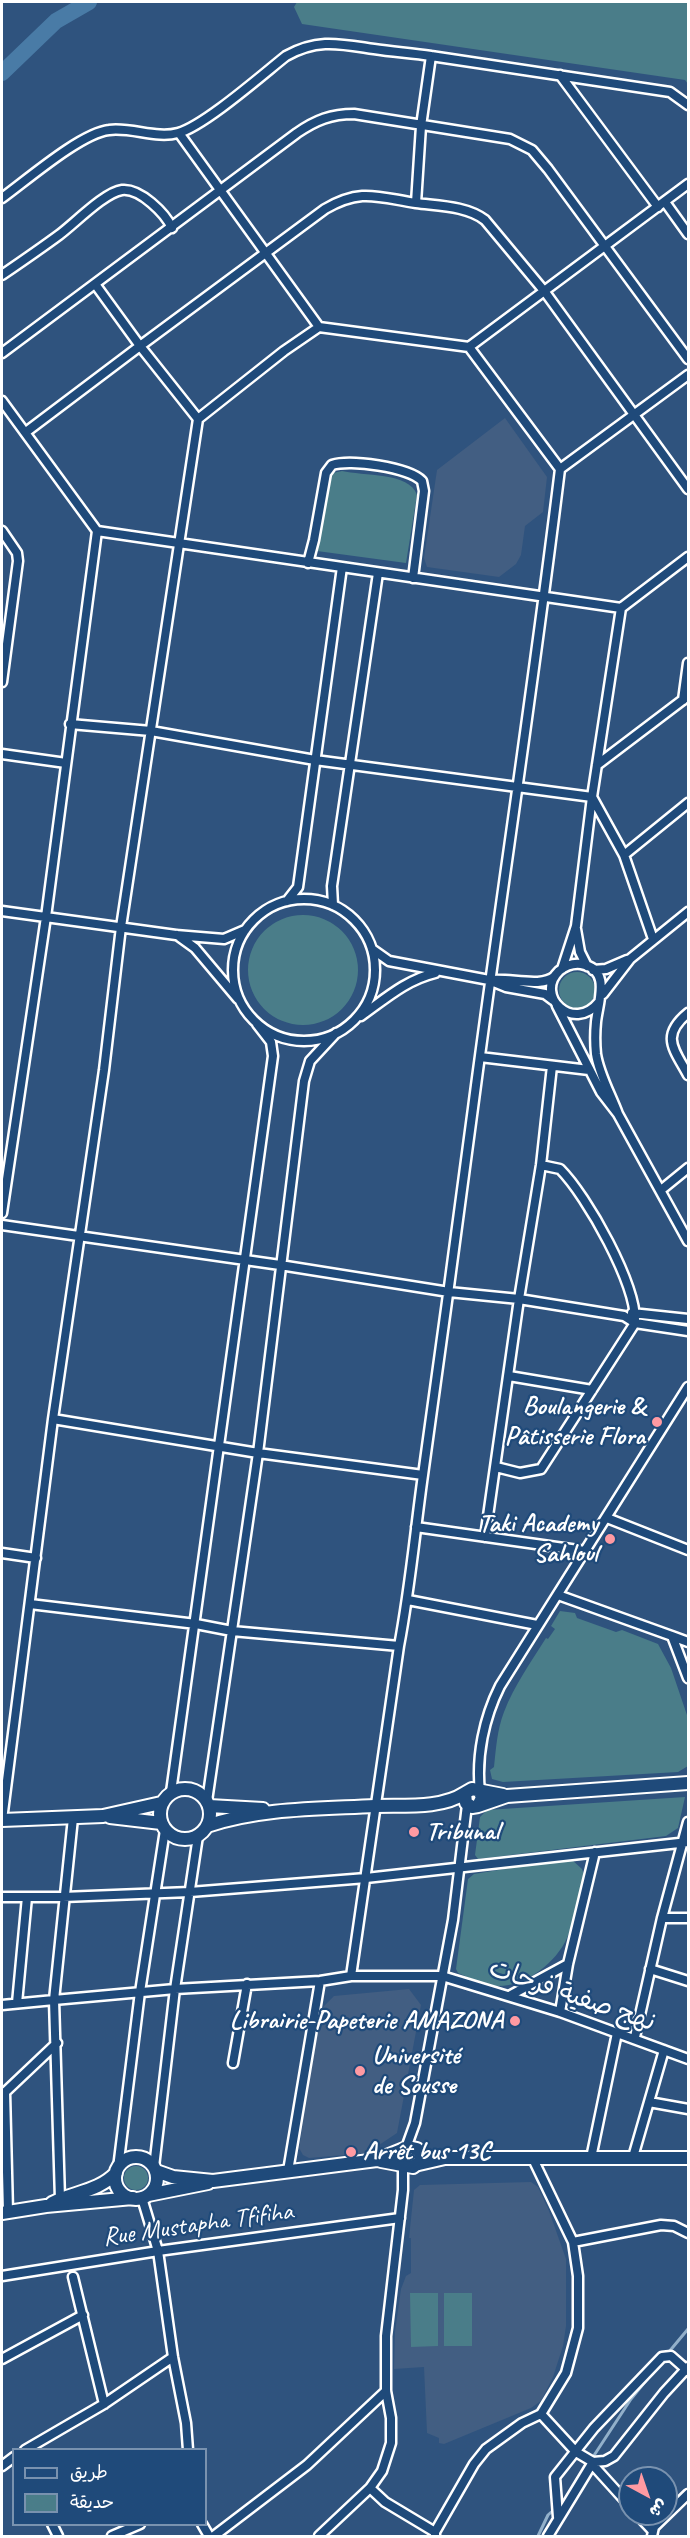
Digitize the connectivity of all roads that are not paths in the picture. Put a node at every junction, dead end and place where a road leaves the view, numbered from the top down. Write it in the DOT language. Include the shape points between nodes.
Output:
graph roads {
  1 [pos="431,56"];
  2 [pos="560,75"];
  3 [pos="688,105"];
  4 [pos="421,126"];
  5 [pos="179,133"];
  6 [pos="688,184"];
  7 [pos="221,190"];
  8 [pos="2,198"];
  9 [pos="416,202"];
  10 [pos="661,204"];
  11 [pos="172,228"];
  12 [pos="688,234"];
  13 [pos="604,247"];
  14 [pos="267,253"];
  15 [pos="2,275"];
  16 [pos="95,284"];
  17 [pos="545,291"];
  18 [pos="319,327"];
  19 [pos="140,346"];
  20 [pos="469,347"];
  21 [pos="2,353"];
  22 [pos="688,359"];
  23 [pos="688,375"];
  24 [pos="2,401"];
  25 [pos="633,415"];
  26 [pos="198,419"];
  27 [pos="26,432"];
  28 [pos="560,469"];
  29 [pos="688,489"];
  30 [pos="2,531"];
  31 [pos="98,531"];
  32 [pos="179,544"];
  33 [pos="688,557"];
  34 [pos="308,562"];
  35 [pos="342,567"];
  36 [pos="378,573"];
  37 [pos="413,578"];
  38 [pos="545,597"];
  39 [pos="621,608"];
  40 [pos="688,663"];
  41 [pos="2,682"];
  42 [pos="686,698"];
  43 [pos="70,724"];
  44 [pos="151,731"];
  45 [pos="2,754"];
  46 [pos="315,760"];
  47 [pos="66,763"];
  48 [pos="351,765"];
  49 [pos="597,765"];
  50 [pos="516,788"];
  51 [pos="592,797"];
  52 [pos="688,803"];
  53 [pos="624,855"];
  54 [pos="287,901"];
  55 [pos="333,905"];
  56 [pos="2,910"];
  57 [pos="687,916"];
  58 [pos="46,917"];
  59 [pos="576,926"];
  60 [pos="121,927"];
  61 [pos="246,930"];
  62 [pos="176,935"];
  63 [pos="653,939"];
  64 [pos="372,948"];
  65 [pos="630,958"];
  66 [pos="590,968"];
  67 [pos="437,972"];
  68 [pos="559,973"];
  69 [pos="489,980"];
  70 [pos="600,1000"];
  71 [pos="554,1002"];
  72 [pos="241,1004"];
  73 [pos="688,1013"];
  74 [pos="351,1023"];
  75 [pos="257,1024"];
  76 [pos="336,1033"];
  77 [pos="480,1057"];
  78 [pos="552,1066"];
  79 [pos="589,1070"];
  80 [pos="688,1075"];
  81 [pos="618,1114"];
  82 [pos="6,1158"];
  83 [pos="541,1166"];
  84 [pos="688,1168"];
  85 [pos="661,1190"];
  86 [pos="2,1213"];
  87 [pos="2,1225"];
  88 [pos="81,1235"];
  89 [pos="688,1241"];
  90 [pos="246,1261"];
  91 [pos="280,1265"];
  92 [pos="449,1292"];
  93 [pos="519,1299"];
  94 [pos="635,1312"];
  95 [pos="624,1316"];
  96 [pos="688,1318"];
  97 [pos="635,1323"];
  98 [pos="688,1331"];
  99 [pos="509,1376"];
  100 [pos="688,1387"];
  101 [pos="592,1390"];
  102 [pos="52,1419"];
  103 [pos="219,1446"];
  104 [pos="258,1453"];
  105 [pos="496,1467"];
  106 [pos="423,1475"];
  107 [pos="607,1518"];
  108 [pos="416,1527"];
  109 [pos="485,1537"];
  110 [pos="688,1550"];
  111 [pos="585,1551"];
  112 [pos="2,1553"];
  113 [pos="36,1558"];
  114 [pos="558,1595"];
  115 [pos="408,1600"];
  116 [pos="30,1604"];
  117 [pos="196,1624"];
  118 [pos="537,1625"];
  119 [pos="232,1631"];
  120 [pos="672,1636"];
  121 [pos="688,1642"];
  122 [pos="399,1646"];
  123 [pos="688,1678"];
  124 [pos="479,1769"];
  125 [pos="688,1783"];
  126 [pos="171,1792"];
  127 [pos="480,1792"];
  128 [pos="507,1796"];
  129 [pos="471,1800"];
  130 [pos="162,1803"];
  131 [pos="208,1803"];
  132 [pos="376,1806"];
  133 [pos="285,1811"];
  134 [pos="103,1816"];
  135 [pos="73,1818"];
  136 [pos="2,1820"];
  137 [pos="688,1822"];
  138 [pos="163,1826"];
  139 [pos="207,1826"];
  140 [pos="198,1836"];
  141 [pos="686,1842"];
  142 [pos="595,1852"];
  143 [pos="461,1867"];
  144 [pos="366,1878"];
  145 [pos="190,1892"];
  146 [pos="155,1893"];
  147 [pos="2,1897"];
  148 [pos="27,1897"];
  149 [pos="63,1897"];
  150 [pos="662,1918"];
  151 [pos="688,1918"];
  152 [pos="568,1964"];
  153 [pos="650,1969"];
  154 [pos="351,1976"];
  155 [pos="442,1976"];
  156 [pos="320,1981"];
  157 [pos="688,1981"];
  158 [pos="248,1984"];
  159 [pos="176,1989"];
  160 [pos="140,1992"];
  161 [pos="511,1995"];
  162 [pos="54,2001"];
  163 [pos="17,2003"];
  164 [pos="2,2006"];
  165 [pos="560,2012"];
  166 [pos="617,2032"];
  167 [pos="635,2037"];
  168 [pos="57,2043"];
  169 [pos="664,2050"];
  170 [pos="688,2059"];
  171 [pos="233,2063"];
  172 [pos="3,2094"];
  173 [pos="649,2102"];
  174 [pos="688,2109"];
  175 [pos="409,2149"];
  176 [pos="633,2157"];
  177 [pos="445,2158"];
  178 [pos="591,2158"];
  179 [pos="688,2158"];
  180 [pos="533,2159"];
  181 [pos="376,2160"];
  182 [pos="413,2165"];
  183 [pos="155,2169"];
  184 [pos="117,2170"];
  185 [pos="288,2171"];
  186 [pos="213,2181"];
  187 [pos="403,2190"];
  188 [pos="141,2197"];
  189 [pos="60,2199"];
  190 [pos="46,2206"];
  191 [pos="5,2212"];
  192 [pos="400,2218"];
  193 [pos="688,2233"];
  194 [pos="573,2242"];
  195 [pos="158,2251"];
  196 [pos="2,2276"];
  197 [pos="73,2277"];
  198 [pos="83,2315"];
  199 [pos="173,2357"];
  200 [pos="2,2359"];
  201 [pos="688,2369"];
  202 [pos="386,2391"];
  203 [pos="104,2404"];
  204 [pos="541,2414"];
  205 [pos="28,2448"];
  206 [pos="188,2448"];
  207 [pos="576,2452"];
  208 [pos="592,2463"];
  209 [pos="369,2488"];
  210 [pos="618,2492"];
  211 [pos="688,2494"];
  212 [pos="558,2517"];
  213 [pos="133,2526"];
  214 [pos="116,2531"];
  215 [pos="652,2533"];
  216 [pos="435,2534"];
  217 [pos="214,2536"];
  218 [pos="319,2536"];
  219 [pos="548,2536"];
  1 -- 2 [label="street"];
  1 -- 4 [label="street"];
  1 -- 5 [label="street" via="346,44 302,47"];
  2 -- 3 [label="street" via="670,92"];
  2 -- 10 [label="street"];
  4 -- 7 [label="street" via="354,114 324,117"];
  4 -- 9 [label="street"];
  4 -- 13 [label="street" via="510,139 524,145 544,163"];
  5 -- 7 [label="street"];
  5 -- 8 [label="street" via="111,129 97,132"];
  6 -- 10 [label="street"];
  7 -- 11 [label="street"];
  7 -- 14 [label="street"];
  9 -- 14 [label="street" via="352,195 325,209"];
  9 -- 17 [label="street" via="477,213"];
  10 -- 12 [label="street"];
  10 -- 13 [label="street"];
  11 -- 15 [label="street" via="153,204 134,192 121,190"];
  11 -- 16 [label="street"];
  13 -- 17 [label="street"];
  13 -- 22 [label="street"];
  14 -- 18 [label="street"];
  14 -- 19 [label="street"];
  16 -- 19 [label="street"];
  16 -- 21 [label="street"];
  17 -- 20 [label="street"];
  17 -- 25 [label="street"];
  18 -- 20 [label="street"];
  18 -- 26 [label="street"];
  19 -- 26 [label="street"];
  19 -- 27 [label="street"];
  20 -- 28 [label="street"];
  23 -- 25 [label="street"];
  24 -- 27 [label="street"];
  25 -- 28 [label="street"];
  25 -- 29 [label="street"];
  26 -- 32 [label="street"];
  27 -- 31 [label="street"];
  28 -- 38 [label="street"];
  30 -- 41 [label="street" via="18,561"];
  31 -- 32 [label="street"];
  31 -- 43 [label="street"];
  32 -- 34 [label="street"];
  32 -- 44 [label="street"];
  33 -- 39 [label="street"];
  34 -- 35 [label="street"];
  34 -- 37 [label="street" via="326,473 332,465 353,462 407,473 422,481"];
  35 -- 36 [label="street"];
  35 -- 46 [label="street"];
  36 -- 37 [label="street"];
  36 -- 48 [label="street"];
  37 -- 38 [label="street"];
  38 -- 39 [label="street"];
  38 -- 50 [label="street"];
  39 -- 49 [label="street"];
  40 -- 42 [label="street"];
  42 -- 49 [label="street"];
  43 -- 44 [label="street"];
  43 -- 47 [label="street"];
  44 -- 46 [label="street"];
  44 -- 60 [label="street"];
  45 -- 47 [label="street"];
  46 -- 48 [label="street"];
  46 -- 54 [label="street" via="298,887"];
  47 -- 58 [label="street"];
  48 -- 50 [label="street"];
  48 -- 55 [label="street" via="332,886"];
  49 -- 51 [label="street"];
  50 -- 51 [label="street"];
  50 -- 69 [label="street"];
  51 -- 53 [label="street"];
  51 -- 59 [label="street"];
  52 -- 53 [label="street"];
  53 -- 63 [label="street"];
  54 -- 55 [label="street"];
  54 -- 61 [label="street" via="271,907"];
  55 -- 64 [label="street" via="357,922"];
  56 -- 58 [label="street"];
  57 -- 63 [label="street"];
  58 -- 60 [label="street"];
  58 -- 82 [label="street"];
  59 -- 66 [label="street" via="580,952"];
  59 -- 68 [label="street"];
  60 -- 62 [label="street"];
  60 -- 88 [label="street"];
  61 -- 62 [label="street" via="224,939"];
  61 -- 72 [label="street" via="233,966"];
  62 -- 72 [label="street" via="195,948"];
  63 -- 65 [label="street"];
  64 -- 67 [label="street" via="390,961"];
  64 -- 74 [label="street" via="375,964 370,996"];
  65 -- 66 [label="street" via="606,969"];
  65 -- 70 [label="street"];
  66 -- 68 [label="street" via="574,964"];
  66 -- 70 [label="street" via="602,982"];
  67 -- 69 [label="street"];
  67 -- 74 [label="street" via="406,983"];
  68 -- 69 [label="street" via="542,983 507,978"];
  68 -- 71 [label="street" via="551,992"];
  69 -- 71 [label="street" via="545,994"];
  69 -- 77 [label="street"];
  70 -- 71 [label="street" via="578,1015 561,1010"];
  70 -- 81 [label="street" via="596,1053"];
  71 -- 79 [label="street"];
  72 -- 75 [label="street"];
  73 -- 80 [label="street" via="672,1029 671,1037"];
  74 -- 76 [label="street"];
  75 -- 76 [label="street" via="287,1039 304,1041"];
  75 -- 90 [label="street" via="271,1042 273,1056"];
  76 -- 91 [label="street" via="310,1061 304,1082"];
  77 -- 78 [label="street"];
  77 -- 92 [label="street"];
  78 -- 79 [label="street"];
  78 -- 83 [label="street"];
  79 -- 81 [label="street"];
  81 -- 85 [label="street"];
  82 -- 86 [label="street"];
  83 -- 93 [label="street"];
  83 -- 94 [label="street" via="560,1169 574,1186 617,1260"];
  84 -- 85 [label="street"];
  85 -- 89 [label="street"];
  87 -- 88 [label="street"];
  88 -- 90 [label="street"];
  88 -- 102 [label="street"];
  90 -- 91 [label="street"];
  90 -- 103 [label="street"];
  91 -- 92 [label="street"];
  91 -- 104 [label="street"];
  92 -- 93 [label="street"];
  92 -- 106 [label="street"];
  93 -- 95 [label="street"];
  93 -- 99 [label="street"];
  94 -- 95 [label="street"];
  94 -- 96 [label="street"];
  94 -- 97 [label="street"];
  95 -- 97 [label="street"];
  97 -- 98 [label="street"];
  97 -- 101 [label="street"];
  99 -- 101 [label="street"];
  99 -- 105 [label="street"];
  100 -- 107 [label="street"];
  101 -- 105 [label="street" via="541,1469 520,1473"];
  102 -- 103 [label="street"];
  102 -- 113 [label="street"];
  103 -- 104 [label="street"];
  103 -- 117 [label="street"];
  104 -- 106 [label="street"];
  104 -- 119 [label="street"];
  105 -- 109 [label="street"];
  106 -- 108 [label="street"];
  107 -- 110 [label="street"];
  107 -- 111 [label="street"];
  108 -- 109 [label="street"];
  108 -- 115 [label="street"];
  109 -- 111 [label="street"];
  111 -- 114 [label="street"];
  112 -- 113 [label="street"];
  113 -- 116 [label="street"];
  114 -- 118 [label="street"];
  114 -- 120 [label="street"];
  115 -- 118 [label="street"];
  115 -- 122 [label="street"];
  116 -- 117 [label="street"];
  116 -- 136 [label="street"];
  117 -- 119 [label="street"];
  117 -- 126 [label="street"];
  118 -- 124 [label="street" via="491,1705"];
  119 -- 122 [label="street"];
  119 -- 131 [label="street"];
  120 -- 121 [label="street"];
  120 -- 123 [label="street"];
  122 -- 132 [label="street"];
  124 -- 127 [label="street"];
  124 -- 129 [label="street"];
  125 -- 128 [label="main road"];
  126 -- 130 [label="main road"];
  126 -- 131 [label="main road" via="191,1789"];
  127 -- 128 [label="main road"];
  127 -- 129 [label="main road" via="472,1789"];
  128 -- 129 [label="main road"];
  129 -- 132 [label="main road"];
  129 -- 143 [label="street"];
  130 -- 134 [label="main road"];
  130 -- 138 [label="main road" via="159,1813"];
  131 -- 133 [label="main road"];
  131 -- 139 [label="main road"];
  132 -- 133 [label="main road"];
  132 -- 144 [label="street"];
  133 -- 139 [label="main road" via="232,1818"];
  134 -- 135 [label="main road"];
  134 -- 138 [label="main road"];
  135 -- 136 [label="main road"];
  135 -- 149 [label="street"];
  137 -- 141 [label="street"];
  138 -- 140 [label="main road" via="172,1836"];
  138 -- 146 [label="street"];
  139 -- 140 [label="main road"];
  140 -- 145 [label="street"];
  141 -- 142 [label="street"];
  141 -- 150 [label="street"];
  142 -- 143 [label="street"];
  142 -- 152 [label="street"];
  143 -- 144 [label="street"];
  143 -- 155 [label="street"];
  144 -- 145 [label="street"];
  144 -- 154 [label="street"];
  145 -- 146 [label="street"];
  145 -- 159 [label="street"];
  146 -- 149 [label="street"];
  146 -- 160 [label="street"];
  147 -- 148 [label="street"];
  148 -- 149 [label="street"];
  148 -- 163 [label="street"];
  149 -- 162 [label="street"];
  150 -- 151 [label="street"];
  150 -- 153 [label="street"];
  152 -- 161 [label="street"];
  152 -- 165 [label="street"];
  153 -- 157 [label="street"];
  153 -- 167 [label="street"];
  154 -- 155 [label="street, نهج صفية فرحات"];
  154 -- 156 [label="street, نهج صفية فرحات"];
  155 -- 161 [label="street, نهج صفية فرحات"];
  155 -- 175 [label="street"];
  156 -- 158 [label="street, نهج صفية فرحات"];
  156 -- 185 [label="street"];
  158 -- 159 [label="street, نهج صفية فرحات"];
  158 -- 171 [label="street"];
  159 -- 160 [label="street, نهج صفية فرحات"];
  159 -- 183 [label="street"];
  160 -- 162 [label="street, نهج صفية فرحات"];
  160 -- 184 [label="street"];
  161 -- 165 [label="street, نهج صفية فرحات"];
  162 -- 163 [label="street, نهج صفية فرحات"];
  162 -- 168 [label="street"];
  163 -- 164 [label="street, نهج صفية فرحات"];
  165 -- 166 [label="street, نهج صفية فرحات"];
  166 -- 167 [label="street, نهج صفية فرحات"];
  166 -- 178 [label="street"];
  167 -- 169 [label="street, نهج صفية فرحات"];
  168 -- 172 [label="street"];
  168 -- 189 [label="street"];
  169 -- 170 [label="street, نهج صفية فرحات"];
  169 -- 173 [label="street"];
  172 -- 191 [label="street"];
  173 -- 174 [label="street"];
  173 -- 176 [label="street"];
  175 -- 177 [label="main road"];
  175 -- 181 [label="main road"];
  175 -- 182 [label="main road" via="421,2154"];
  175 -- 182 [label="main road" via="400,2155"];
  176 -- 178 [label="main road"];
  176 -- 179 [label="main road"];
  177 -- 180 [label="main road"];
  177 -- 182 [label="main road"];
  178 -- 180 [label="main road"];
  180 -- 194 [label="street"];
  181 -- 182 [label="main road"];
  181 -- 185 [label="main road"];
  182 -- 187 [label="street"];
  182 -- 187 [label="street"];
  183 -- 184 [label="main road" via="136,2157 129,2158"];
  183 -- 186 [label="main road" via="174,2177"];
  183 -- 188 [label="main road" via="156,2184"];
  184 -- 188 [label="main road" via="115,2180 121,2192"];
  184 -- 189 [label="main road" via="96,2187"];
  185 -- 186 [label="main road"];
  186 -- 188 [label="main road"];
  187 -- 192 [label="street"];
  188 -- 190 [label="main road"];
  188 -- 195 [label="street"];
  189 -- 190 [label="main road"];
  190 -- 191 [label="main road"];
  192 -- 195 [label="street, Rue Mustapha Tfifiha"];
  192 -- 202 [label="street" via="386,2336"];
  193 -- 194 [label="street" via="661,2225"];
  194 -- 204 [label="street" via="578,2276 578,2328 566,2373"];
  195 -- 196 [label="street, Rue Mustapha Tfifiha"];
  195 -- 199 [label="street"];
  197 -- 198 [label="street"];
  198 -- 200 [label="street"];
  198 -- 203 [label="street"];
  199 -- 203 [label="street"];
  199 -- 206 [label="street"];
  201 -- 207 [label="street" via="671,2356 659,2359"];
  201 -- 208 [label="street" via="614,2456"];
  202 -- 209 [label="street" via="391,2443 382,2471"];
  202 -- 217 [label="street" via="308,2465"];
  203 -- 205 [label="street"];
  204 -- 207 [label="street"];
  204 -- 216 [label="street" via="486,2449"];
  207 -- 208 [label="street"];
  207 -- 212 [label="street" via="555,2477"];
  208 -- 210 [label="street"];
  208 -- 212 [label="street"];
  209 -- 216 [label="street"];
  209 -- 218 [label="street"];
  211 -- 215 [label="street"];
  212 -- 219 [label="street"];
  213 -- 214 [label="street"];
}
